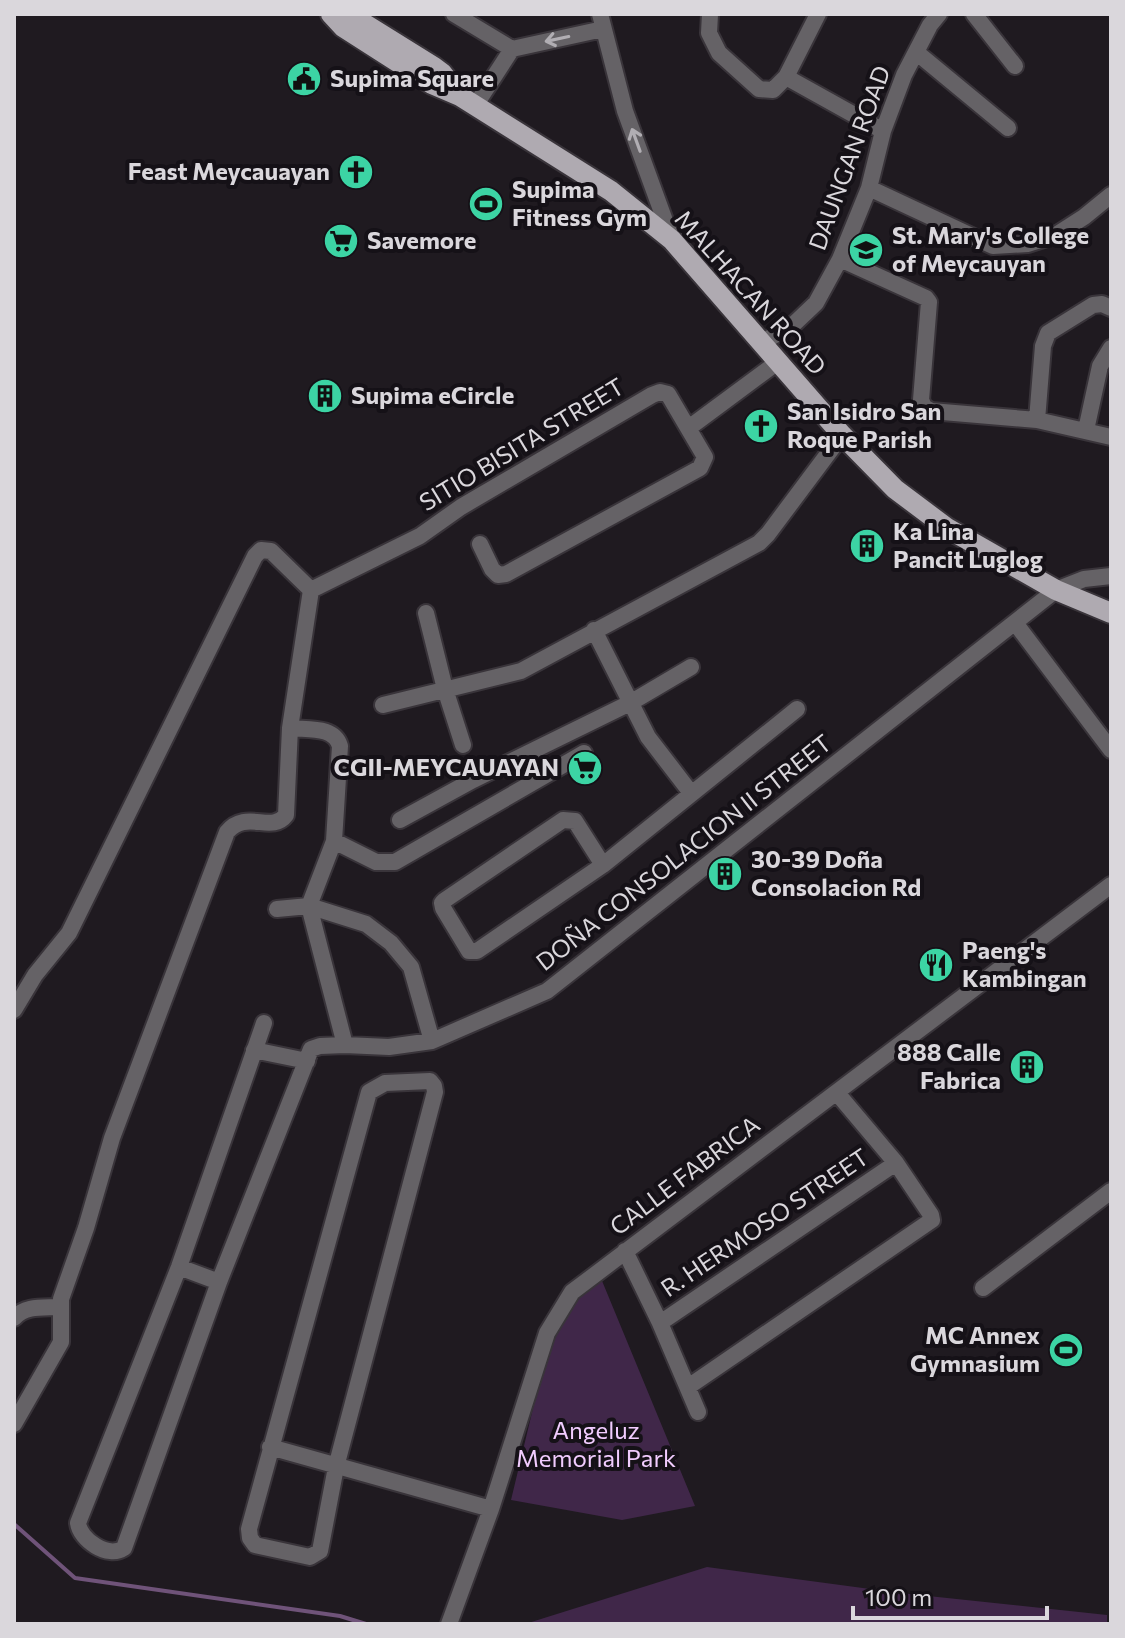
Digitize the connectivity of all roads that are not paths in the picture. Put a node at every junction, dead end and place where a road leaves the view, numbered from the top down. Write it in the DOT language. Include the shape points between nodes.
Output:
graph roads {
  1 [pos="331,14"];
  2 [pos="338,14"];
  3 [pos="454,14"];
  4 [pos="710,14"];
  5 [pos="818,14"];
  6 [pos="939,14"];
  7 [pos="974,14"];
  8 [pos="602,22"];
  9 [pos="512,49"];
  10 [pos="916,52"];
  11 [pos="1015,66"];
  12 [pos="786,77"];
  13 [pos="467,101"];
  14 [pos="1008,128"];
  15 [pos="883,131"];
  16 [pos="869,188"];
  17 [pos="1111,195"];
  18 [pos="672,240"];
  19 [pos="840,259"];
  20 [pos="1111,308"];
  21 [pos="763,342"];
  22 [pos="1111,348"];
  23 [pos="779,361"];
  24 [pos="1037,420"];
  25 [pos="690,427"];
  26 [pos="1086,430"];
  27 [pos="842,435"];
  28 [pos="1111,437"];
  29 [pos="480,544"];
  30 [pos="1111,576"];
  31 [pos="311,590"];
  32 [pos="1056,590"];
  33 [pos="426,613"];
  34 [pos="1111,613"];
  35 [pos="1016,624"];
  36 [pos="594,630"];
  37 [pos="691,667"];
  38 [pos="445,689"];
  39 [pos="630,703"];
  40 [pos="383,705"];
  41 [pos="797,709"];
  42 [pos="290,728"];
  43 [pos="463,745"];
  44 [pos="1111,750"];
  45 [pos="584,753"];
  46 [pos="691,793"];
  47 [pos="400,820"];
  48 [pos="334,841"];
  49 [pos="603,865"];
  50 [pos="1111,885"];
  51 [pos="309,906"];
  52 [pos="277,909"];
  53 [pos="14,1010"];
  54 [pos="264,1023"];
  55 [pos="432,1041"];
  56 [pos="345,1045"];
  57 [pos="254,1050"];
  58 [pos="307,1061"];
  59 [pos="837,1093"];
  60 [pos="896,1163"];
  61 [pos="1111,1191"];
  62 [pos="625,1251"];
  63 [pos="179,1267"];
  64 [pos="219,1282"];
  65 [pos="983,1288"];
  66 [pos="22,1306"];
  67 [pos="59,1307"];
  68 [pos="14,1318"];
  69 [pos="660,1323"];
  70 [pos="688,1387"];
  71 [pos="698,1412"];
  72 [pos="14,1424"];
  73 [pos="270,1447"];
  74 [pos="336,1467"];
  75 [pos="491,1509"];
  76 [pos="449,1624"];
  1 -- 13 [label="main road, MALHACAN ROAD" via="432,84"];
  2 -- 13 [label="main road, MALHACAN ROAD" via="352,16 434,67"];
  3 -- 9 [label="street"];
  4 -- 12 [label="street" via="712,43 759,89 773,90"];
  5 -- 12 [label="street"];
  6 -- 10 [label="street, DAUNGAN ROAD"];
  7 -- 11 [label="street"];
  8 -- 9 [label="street, one-way"];
  18 -- 8 [label="street, one-way" via="625,111"];
  9 -- 13 [label="street"];
  10 -- 14 [label="street"];
  10 -- 15 [label="street, DAUNGAN ROAD"];
  12 -- 15 [label="street"];
  13 -- 18 [label="main road, MALHACAN ROAD" via="611,191"];
  15 -- 16 [label="street, DAUNGAN ROAD"];
  16 -- 17 [label="street" via="993,246 1028,244 1056,235"];
  16 -- 19 [label="street, DAUNGAN ROAD"];
  18 -- 21 [label="main road, MALHACAN ROAD"];
  19 -- 21 [label="street, DAUNGAN ROAD" via="816,303"];
  19 -- 24 [label="street" via="929,302 924,407"];
  20 -- 24 [label="street" via="1093,305 1048,333"];
  21 -- 23 [label="main road, MALHACAN ROAD"];
  22 -- 26 [label="street" via="1100,366"];
  23 -- 25 [label="street"];
  23 -- 27 [label="main road, MALHACAN ROAD"];
  24 -- 26 [label="street"];
  25 -- 29 [label="street" via="705,457 700,468 506,574 492,569"];
  25 -- 31 [label="street, SITIO BISITA STREET" via="668,394 652,395 420,536"];
  26 -- 28 [label="street"];
  27 -- 32 [label="main road, MALHACAN ROAD" via="895,489 947,528"];
  27 -- 36 [label="street" via="759,543"];
  30 -- 32 [label="street"];
  31 -- 42 [label="street"];
  31 -- 53 [label="street" via="271,551 255,556 69,933"];
  32 -- 34 [label="main road, MALHACAN ROAD"];
  32 -- 35 [label="street, DOÑA CONSOLACION II STREET"];
  33 -- 38 [label="street"];
  35 -- 44 [label="street"];
  35 -- 55 [label="street, DOÑA CONSOLACION II STREET" via="547,991"];
  36 -- 38 [label="street" via="521,671"];
  36 -- 39 [label="street"];
  37 -- 39 [label="street"];
  38 -- 40 [label="street"];
  38 -- 43 [label="street"];
  39 -- 46 [label="street" via="648,737"];
  39 -- 47 [label="street"];
  41 -- 46 [label="street"];
  42 -- 48 [label="street" via="329,731 337,737"];
  42 -- 67 [label="street" via="286,815 275,823 242,820 227,832 112,1138"];
  45 -- 48 [label="street" via="395,862 376,862"];
  46 -- 49 [label="street"];
  48 -- 51 [label="street"];
  49 -- 49 [label="street" via="473,952 443,908 445,900 563,820 575,821"];
  50 -- 59 [label="street, CALLE FABRICA"];
  51 -- 52 [label="street"];
  51 -- 55 [label="street" via="366,924 391,943 411,967"];
  51 -- 56 [label="street"];
  54 -- 57 [label="street"];
  55 -- 56 [label="street, DOÑA CONSOLACION II STREET" via="389,1047"];
  56 -- 58 [label="street, DOÑA CONSOLACION II STREET" via="311,1049"];
  57 -- 58 [label="street"];
  57 -- 63 [label="street"];
  58 -- 64 [label="street"];
  59 -- 60 [label="street"];
  59 -- 62 [label="street, CALLE FABRICA"];
  60 -- 69 [label="street, R. HERMOSO STREET"];
  60 -- 70 [label="street" via="931,1215 928,1225"];
  61 -- 65 [label="street"];
  62 -- 69 [label="street"];
  62 -- 75 [label="street, CALLE FABRICA" via="579,1285 550,1325"];
  63 -- 64 [label="street"];
  63 -- 64 [label="street" via="78,1523 84,1539 109,1552 124,1548"];
  66 -- 67 [label="street"];
  66 -- 68 [label="street"];
  67 -- 72 [label="street" via="61,1342"];
  69 -- 70 [label="street"];
  70 -- 71 [label="street"];
  73 -- 74 [label="street"];
  73 -- 74 [label="street" via="249,1529 255,1545 317,1554"];
  73 -- 74 [label="street" via="369,1092 385,1083 430,1081 435,1092"];
  74 -- 75 [label="street"];
  75 -- 76 [label="street, CALLE FABRICA"];
}
